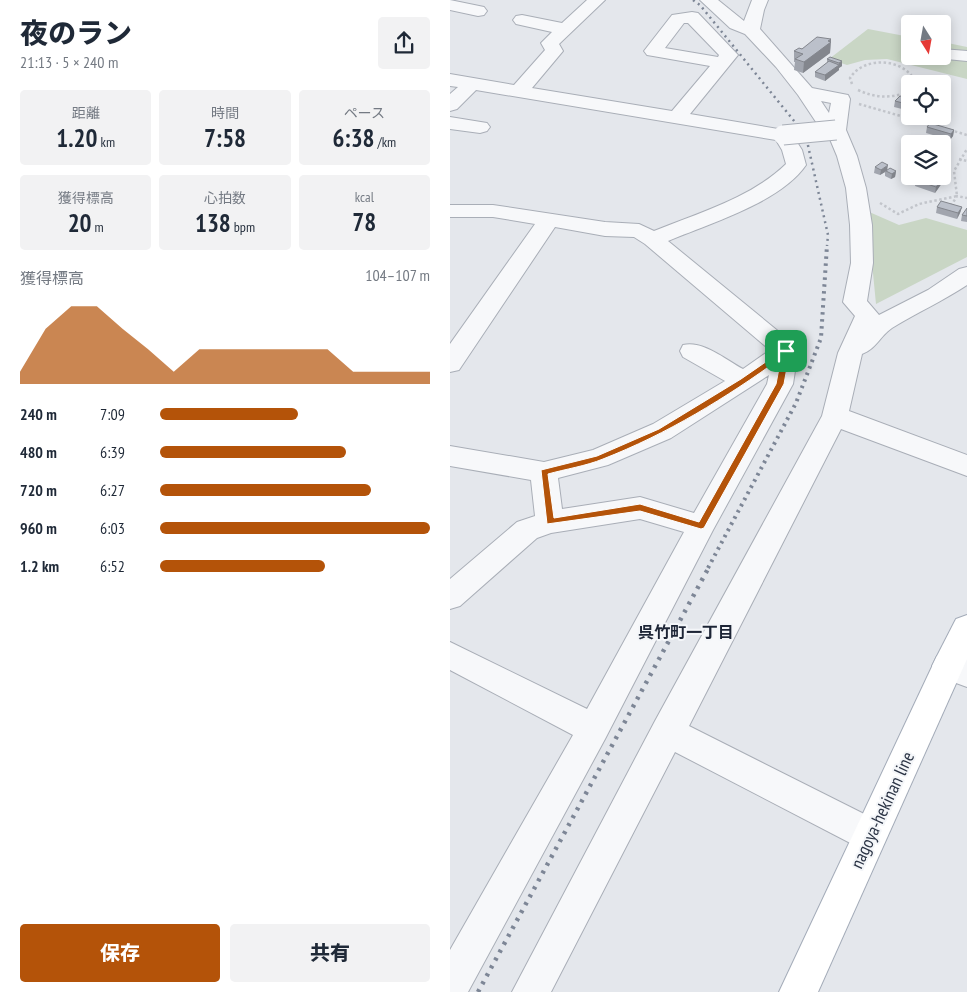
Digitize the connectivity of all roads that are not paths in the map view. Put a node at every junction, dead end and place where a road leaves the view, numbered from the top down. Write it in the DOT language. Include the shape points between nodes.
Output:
graph roads {
  1 [pos="597,0"];
  2 [pos="708,0"];
  3 [pos="760,0"];
  4 [pos="450,5"];
  5 [pos="478,11"];
  6 [pos="522,20"];
  7 [pos="565,30"];
  8 [pos="751,30"];
  9 [pos="951,55"];
  10 [pos="967,56"];
  11 [pos="722,63"];
  12 [pos="450,80"];
  13 [pos="472,84"];
  14 [pos="519,91"];
  15 [pos="806,92"];
  16 [pos="450,105"];
  17 [pos="676,118"];
  18 [pos="450,123"];
  19 [pos="480,127"];
  20 [pos="836,130"];
  21 [pos="783,135"];
  22 [pos="450,211"];
  23 [pos="549,220"];
  24 [pos="653,239"];
  25 [pos="967,262"];
  26 [pos="967,274"];
  27 [pos="867,315"];
  28 [pos="692,351"];
  29 [pos="786,351"];
  30 [pos="850,353"];
  31 [pos="450,364"];
  32 [pos="744,381"];
  33 [pos="835,416"];
  34 [pos="450,456"];
  35 [pos="967,466"];
  36 [pos="544,472"];
  37 [pos="550,522"];
  38 [pos="701,526"];
  39 [pos="450,597"];
  40 [pos="967,628"];
  41 [pos="450,655"];
  42 [pos="957,669"];
  43 [pos="594,729"];
  44 [pos="667,731"];
  45 [pos="870,835"];
  46 [pos="450,987"];
  47 [pos="531,992"];
  48 [pos="798,992"];
  1 -- 7 [label="street"];
  2 -- 8 [label="street" via="736,24"];
  3 -- 8 [label="street"];
  4 -- 5 [label="street"];
  6 -- 7 [label="street"];
  7 -- 14 [label="street" via="550,43 554,51"];
  8 -- 15 [label="street"];
  9 -- 10 [label="street"];
  11 -- 17 [label="street"];
  12 -- 13 [label="street"];
  13 -- 14 [label="street"];
  13 -- 16 [label="street"];
  14 -- 17 [label="street"];
  15 -- 20 [label="street" via="823,118"];
  15 -- 20 [label="street" via="841,99"];
  17 -- 21 [label="street"];
  18 -- 19 [label="street"];
  20 -- 21 [label="street, bridge"];
  20 -- 27 [label="street" via="856,188 862,263 855,302"];
  21 -- 24 [label="street" via="796,165 782,178 743,202"];
  22 -- 23 [label="street" via="494,211"];
  23 -- 24 [label="street" via="639,232"];
  23 -- 31 [label="street"];
  24 -- 29 [label="street"];
  25 -- 27 [label="street" via="885,302"];
  26 -- 30 [label="street" via="936,295 881,324 870,338"];
  27 -- 30 [label="street"];
  28 -- 32 [label="street"];
  29 -- 32 [label="street"];
  29 -- 38 [label="street" via="780,384"];
  30 -- 33 [label="street"];
  32 -- 36 [label="street" via="662,431 599,458"];
  33 -- 35 [label="street"];
  33 -- 44 [label="street"];
  34 -- 36 [label="street"];
  36 -- 37 [label="street"];
  37 -- 38 [label="street" via="640,508"];
  37 -- 39 [label="street" via="527,530"];
  38 -- 43 [label="street"];
  40 -- 42 [label="main road, nagoya-hekinan line"];
  41 -- 43 [label="street"];
  42 -- 45 [label="main road, nagoya-hekinan line"];
  43 -- 46 [label="street"];
  44 -- 45 [label="street"];
  44 -- 47 [label="street"];
  45 -- 48 [label="main road, nagoya-hekinan line"];
}
